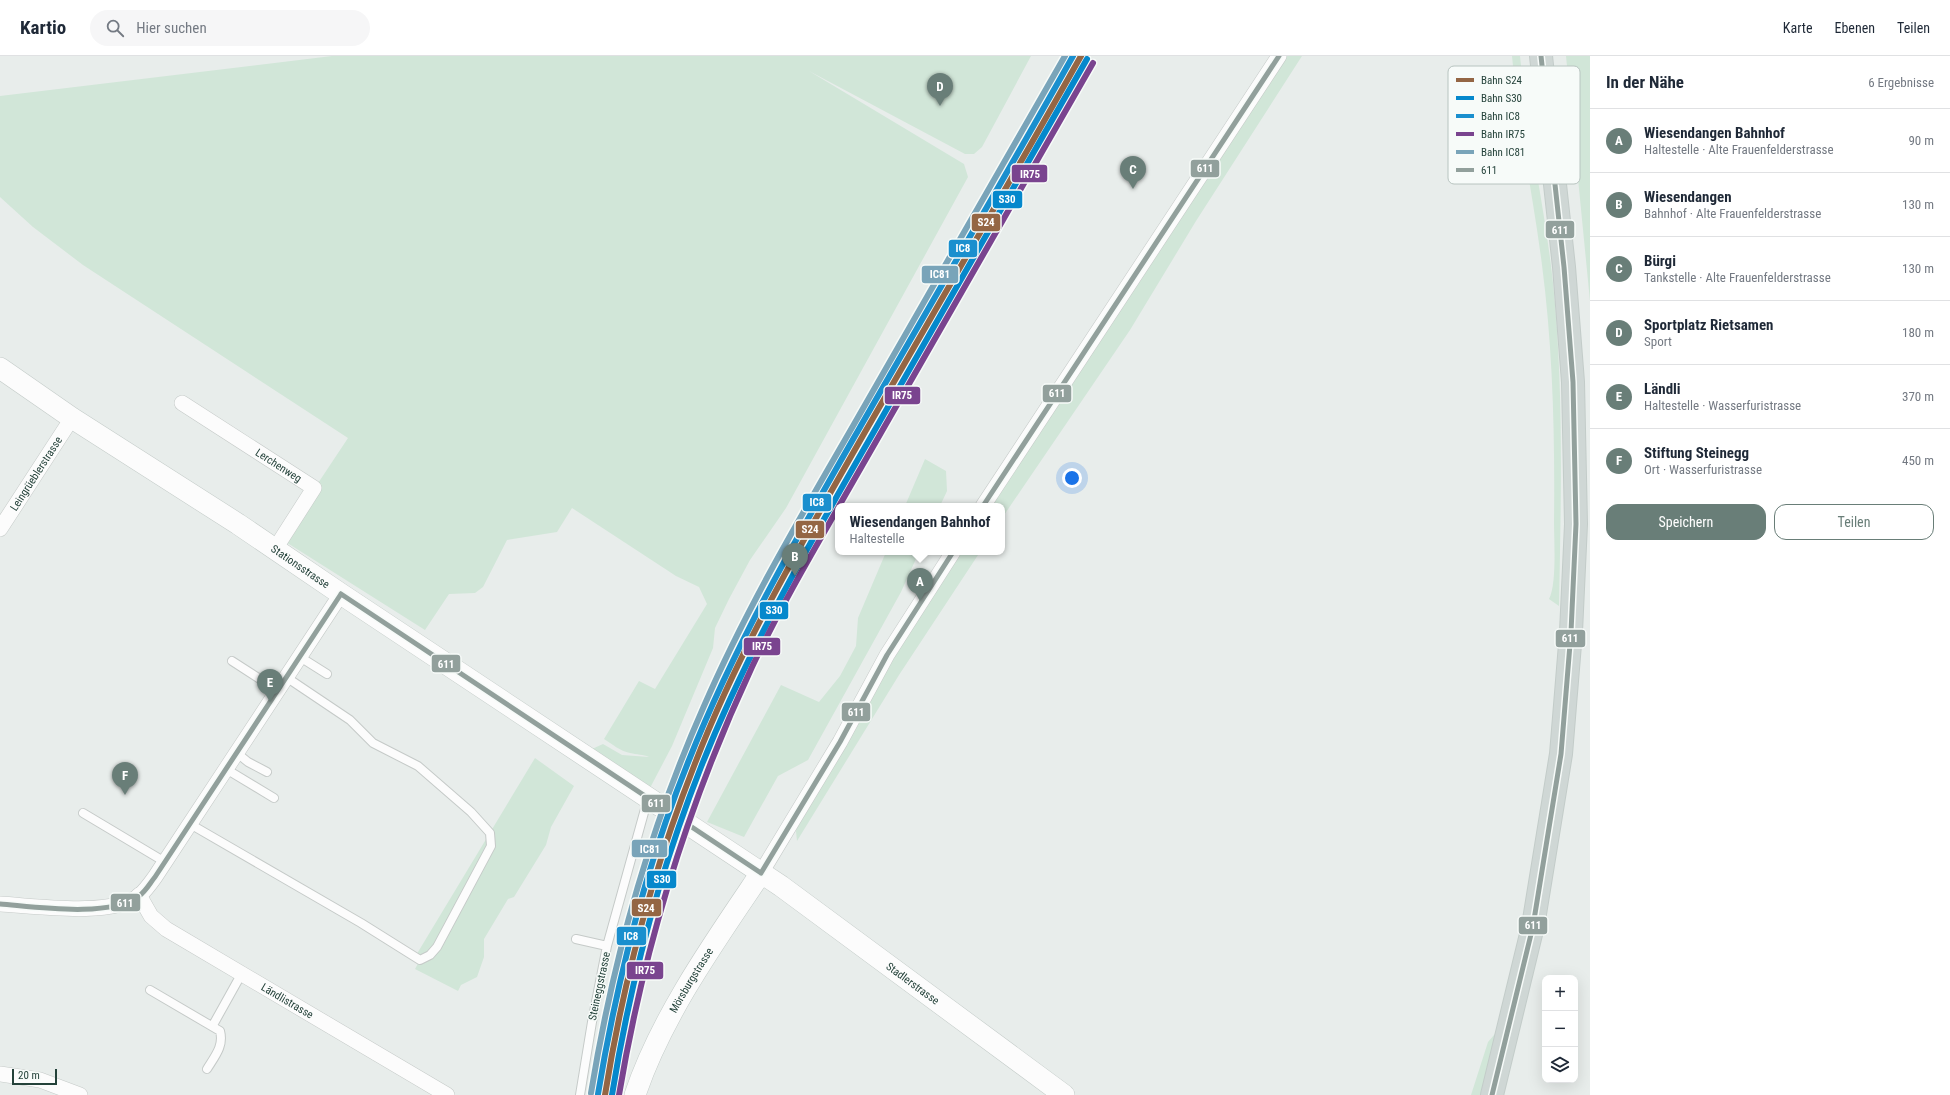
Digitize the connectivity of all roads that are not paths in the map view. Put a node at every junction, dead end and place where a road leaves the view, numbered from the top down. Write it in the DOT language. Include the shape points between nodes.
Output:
graph roads {
  1 [pos="1279,56"];
  2 [pos="1541,56"];
  3 [pos="1542,66"];
  4 [pos="1555,184"];
  5 [pos="0,368"];
  6 [pos="182,403"];
  7 [pos="72,418"];
  8 [pos="985,503"];
  9 [pos="0,529"];
  10 [pos="275,549"];
  11 [pos="951,555"];
  12 [pos="341,594"];
  13 [pos="300,656"];
  14 [pos="232,661"];
  15 [pos="327,674"];
  16 [pos="286,677"];
  17 [pos="277,690"];
  18 [pos="237,752"];
  19 [pos="226,769"];
  20 [pos="267,772"];
  21 [pos="274,798"];
  22 [pos="645,809"];
  23 [pos="83,813"];
  24 [pos="190,824"];
  25 [pos="165,862"];
  26 [pos="761,873"];
  27 [pos="139,895"];
  28 [pos="0,904"];
  29 [pos="576,939"];
  30 [pos="607,946"];
  31 [pos="242,973"];
  32 [pos="150,990"];
  33 [pos="213,1025"];
  34 [pos="207,1069"];
  35 [pos="0,1074"];
  36 [pos="80,1095"];
  37 [pos="447,1095"];
  38 [pos="580,1095"];
  39 [pos="635,1095"];
  40 [pos="1064,1095"];
  41 [pos="1492,1095"];
  1 -- 8 [label="street"];
  2 -- 3 [label="main road"];
  4 -- 41 [label="main road" via="1573,382 1576,524 1571,624 1561,754 1533,926"];
  5 -- 7 [label="main road, Stationsstrasse"];
  6 -- 10 [label="street, Lerchenweg" via="314,488"];
  7 -- 9 [label="street, Leingrüeblerstrasse"];
  7 -- 10 [label="main road, Stationsstrasse"];
  10 -- 12 [label="main road, Stationsstrasse"];
  11 -- 26 [label="street" via="887,655 840,742"];
  12 -- 13 [label="street"];
  12 -- 26 [label="main road, Stationsstrasse"];
  13 -- 15 [label="lane"];
  13 -- 16 [label="street"];
  14 -- 17 [label="lane"];
  16 -- 17 [label="street"];
  16 -- 24 [label="lane" via="350,720 374,743 418,766 471,812 490,833 491,846 437,947 430,955 420,960"];
  17 -- 18 [label="street"];
  18 -- 19 [label="street"];
  18 -- 20 [label="lane"];
  19 -- 21 [label="lane"];
  19 -- 24 [label="street"];
  22 -- 30 [label="lane, Steineggstrasse"];
  23 -- 25 [label="lane"];
  24 -- 25 [label="street"];
  25 -- 27 [label="street"];
  26 -- 39 [label="main road, Mörsburgstrasse" via="689,983 657,1041"];
  26 -- 40 [label="main road, Stadlerstrasse"];
  27 -- 28 [label="street" via="123,904 99,908"];
  27 -- 31 [label="street, Ländlistrasse" via="151,916 160,925"];
  29 -- 30 [label="lane"];
  30 -- 38 [label="lane, Steineggstrasse"];
  31 -- 33 [label="lane"];
  31 -- 37 [label="street, Ländlistrasse"];
  32 -- 33 [label="lane"];
  33 -- 34 [label="lane" via="220,1030 222,1039"];
  35 -- 36 [label="street" via="40,1080"];
}
